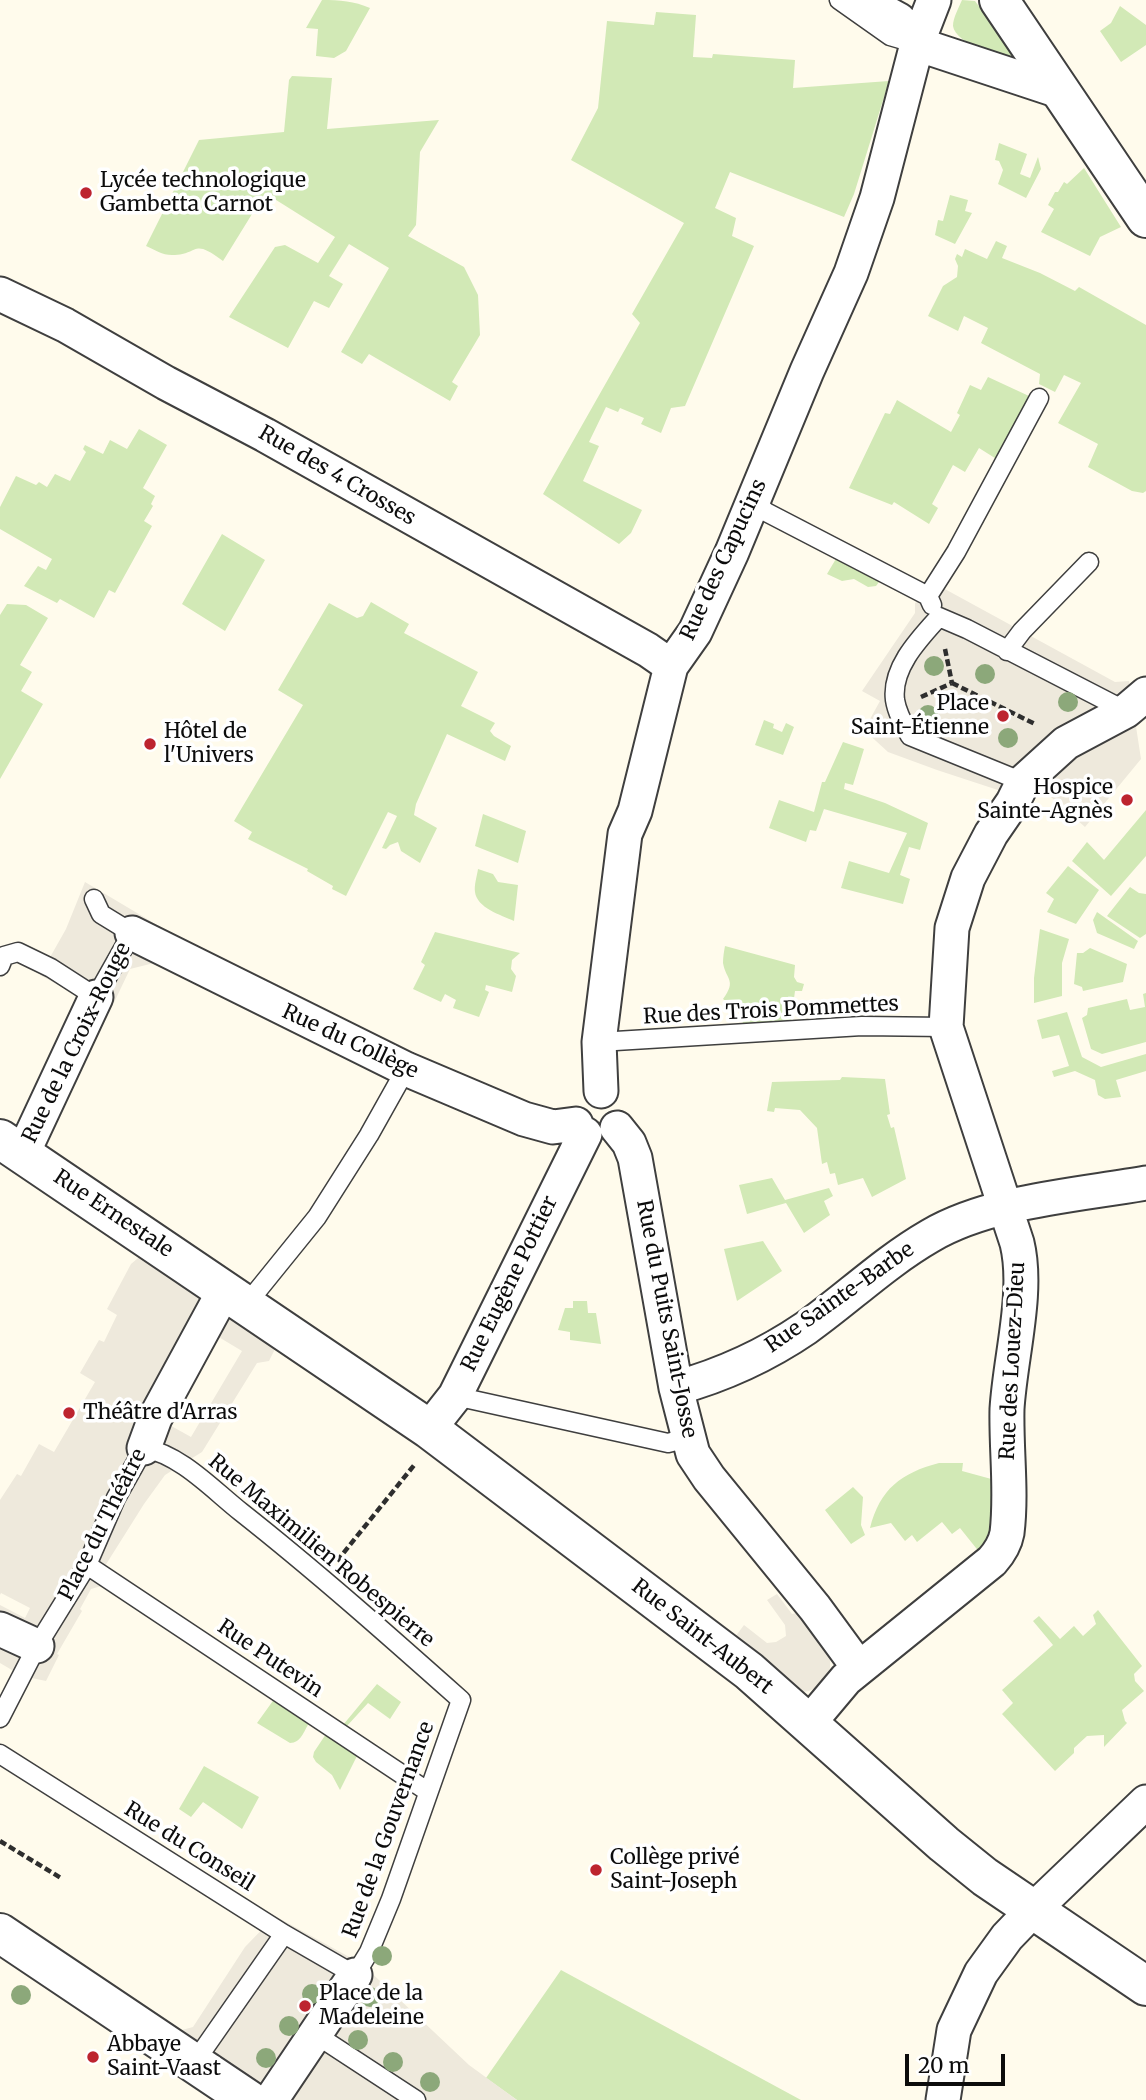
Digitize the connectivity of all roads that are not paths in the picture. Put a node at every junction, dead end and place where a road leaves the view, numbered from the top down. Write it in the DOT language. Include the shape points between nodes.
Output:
graph roads {
  1 [pos="839,0"];
  2 [pos="863,0"];
  3 [pos="933,0"];
  4 [pos="1007,4"];
  5 [pos="918,44"];
  6 [pos="1059,91"];
  7 [pos="1141,199"];
  8 [pos="0,293"];
  9 [pos="1039,398"];
  10 [pos="754,500"];
  11 [pos="1089,562"];
  12 [pos="928,596"];
  13 [pos="939,617"];
  14 [pos="1007,651"];
  15 [pos="671,666"];
  16 [pos="1139,707"];
  17 [pos="1023,782"];
  18 [pos="94,899"];
  19 [pos="132,933"];
  20 [pos="0,966"];
  21 [pos="96,997"];
  22 [pos="946,1027"];
  23 [pos="599,1042"];
  24 [pos="405,1069"];
  25 [pos="593,1129"];
  26 [pos="12,1146"];
  27 [pos="1146,1183"];
  28 [pos="1004,1208"];
  29 [pos="235,1298"];
  30 [pos="676,1388"];
  31 [pos="456,1396"];
  32 [pos="434,1433"];
  33 [pos="687,1438"];
  34 [pos="144,1448"];
  35 [pos="87,1565"];
  36 [pos="0,1629"];
  37 [pos="37,1646"];
  38 [pos="859,1668"];
  39 [pos="461,1700"];
  40 [pos="0,1718"];
  41 [pos="810,1723"];
  42 [pos="0,1754"];
  43 [pos="428,1791"];
  44 [pos="1146,1802"];
  45 [pos="1033,1910"];
  46 [pos="0,1933"];
  47 [pos="284,1934"];
  48 [pos="355,1975"];
  49 [pos="1146,1986"];
  50 [pos="315,2034"];
  51 [pos="194,2063"];
  52 [pos="249,2100"];
  53 [pos="271,2100"];
  54 [pos="416,2100"];
  55 [pos="943,2100"];
  1 -- 5 [label="lane" via="890,36"];
  2 -- 5 [label="street" via="899,20"];
  3 -- 5 [label="street, Rue des Capucins"];
  4 -- 6 [label="street"];
  5 -- 6 [label="street"];
  5 -- 10 [label="street, Rue des Capucins" via="877,198 851,273"];
  6 -- 7 [label="street"];
  8 -- 15 [label="street, Rue des 4 Crosses" via="265,435"];
  9 -- 12 [label="lane"];
  10 -- 12 [label="lane" via="766,512"];
  10 -- 15 [label="street, Rue des Capucins" via="695,632"];
  11 -- 14 [label="lane"];
  12 -- 13 [label="lane"];
  13 -- 14 [label="lane"];
  13 -- 17 [label="lane" via="919,639 896,678 895,700 901,719 910,736"];
  14 -- 16 [label="lane"];
  15 -- 23 [label="street, Rue des Capucins" via="635,811 625,834"];
  16 -- 17 [label="street" via="1066,743"];
  17 -- 22 [label="street" via="968,878 952,928"];
  18 -- 19 [label="lane" via="101,914"];
  19 -- 21 [label="lane, Rue de la Croix-Rouge"];
  19 -- 24 [label="street, Rue du Collège"];
  20 -- 21 [label="lane" via="4,956 18,953"];
  21 -- 26 [label="street, Rue de la Croix-Rouge"];
  22 -- 23 [label="lane, Rue des Trois Pommettes" via="862,1026"];
  22 -- 28 [label="street, Rue des Louez-Dieu"];
  23 -- 25 [label="street, Rue des Capucins" via="601,1091 613,1097 621,1115"];
  24 -- 25 [label="street, Rue du Collège" via="524,1119"];
  24 -- 29 [label="lane" via="317,1217"];
  25 -- 30 [label="street, Rue du Puits Saint-Josse" via="629,1143 635,1158"];
  25 -- 31 [label="street, Rue Eugène Pottier"];
  26 -- 29 [label="street, Rue Ernestale"];
  27 -- 28 [label="street, Rue Sainte-Barbe"];
  28 -- 30 [label="street, Rue Sainte-Barbe" via="932,1234 768,1351 725,1373"];
  28 -- 38 [label="street, Rue des Louez-Dieu" via="1020,1253 1021,1278 1009,1386 1004,1543 992,1561"];
  29 -- 32 [label="street, Rue Saint-Aubert"];
  29 -- 34 [label="street, Place du Théâtre" via="155,1418"];
  30 -- 33 [label="street, Rue du Puits Saint-Josse"];
  31 -- 32 [label="street, Rue Eugène Pottier"];
  31 -- 33 [label="lane" via="668,1443"];
  32 -- 41 [label="street, Rue Saint-Aubert" via="749,1671"];
  33 -- 38 [label="street, Rue du Puits Saint-Josse" via="709,1478"];
  34 -- 35 [label="lane, Place du Théâtre"];
  34 -- 39 [label="lane, Rue Maximilien Robespierre" via="181,1465 324,1578"];
  35 -- 37 [label="lane, Place du Théâtre"];
  35 -- 43 [label="lane, Rue Putevin"];
  36 -- 37 [label="street"];
  37 -- 40 [label="lane, Place du Théâtre"];
  38 -- 41 [label="street, Rue des Louez-Dieu"];
  39 -- 43 [label="lane, Rue de la Gouvernance"];
  41 -- 45 [label="street, Rue Saint-Aubert" via="944,1844"];
  42 -- 47 [label="lane, Rue du Conseil"];
  43 -- 48 [label="lane, Rue de la Gouvernance" via="391,1899"];
  44 -- 45 [label="street"];
  45 -- 49 [label="street, Rue Saint-Aubert"];
  45 -- 55 [label="street" via="981,1973 960,2014"];
  46 -- 51 [label="street"];
  47 -- 48 [label="lane, Rue du Conseil"];
  47 -- 51 [label="lane"];
  48 -- 50 [label="street"];
  50 -- 53 [label="street"];
  50 -- 54 [label="lane"];
  51 -- 52 [label="street"];
}
